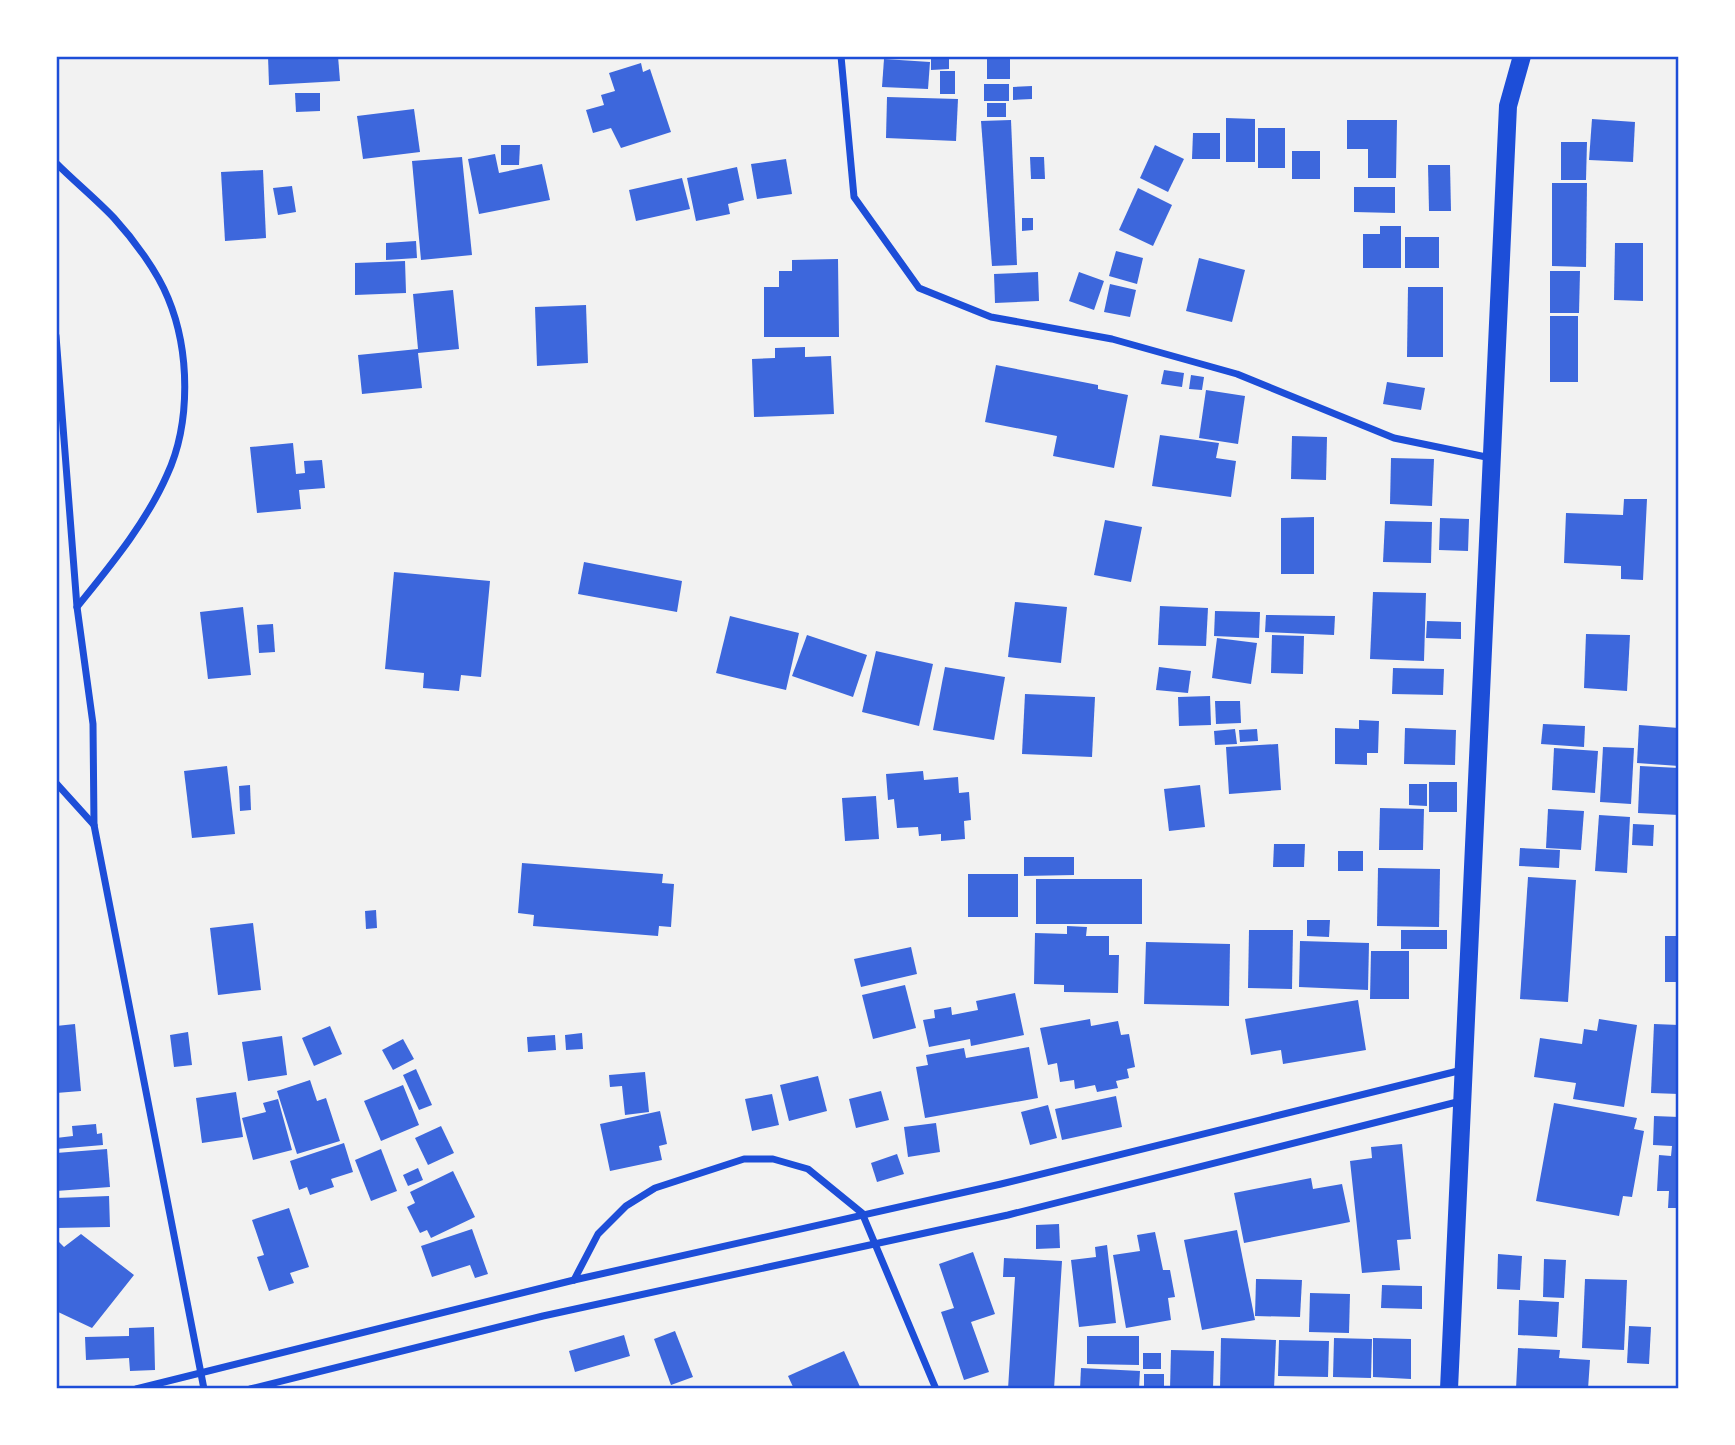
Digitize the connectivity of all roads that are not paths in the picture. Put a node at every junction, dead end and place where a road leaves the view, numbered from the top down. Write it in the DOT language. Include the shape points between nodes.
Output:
graph roads {
  1 [pos="841,56"];
  2 [pos="1522,56"];
  3 [pos="56,163"];
  4 [pos="56,336"];
  5 [pos="58,365"];
  6 [pos="1492,458"];
  7 [pos="77,607"];
  8 [pos="56,783"];
  9 [pos="94,825"];
  10 [pos="1463,1069"];
  11 [pos="1461,1101"];
  12 [pos="862,1213"];
  13 [pos="876,1243"];
  14 [pos="573,1280"];
  15 [pos="202,1373"];
  16 [pos="136,1389"];
  17 [pos="204,1389"];
  18 [pos="250,1389"];
  19 [pos="936,1389"];
  20 [pos="1449,1389"];
  1 -- 6 [label="street" via="854,197 919,288 991,317 1112,339 1237,374 1394,438"];
  2 -- 6 [label="main road" via="1508,106"];
  3 -- 7 [label="street" via="114,219 168,298 180,343 185,389 181,435 167,475 118,557"];
  4 -- 5 [label="street"];
  5 -- 7 [label="street"];
  6 -- 10 [label="main road"];
  7 -- 9 [label="street" via="93,724"];
  8 -- 9 [label="street"];
  9 -- 15 [label="street"];
  10 -- 11 [label="main road"];
  10 -- 12 [label="street" via="1001,1184"];
  11 -- 13 [label="street" via="1007,1215"];
  11 -- 20 [label="main road"];
  12 -- 13 [label="street"];
  12 -- 14 [label="street"];
  12 -- 14 [label="street" via="808,1169 773,1159 744,1159 655,1188 626,1206 598,1234"];
  13 -- 18 [label="street" via="543,1316"];
  13 -- 19 [label="street"];
  14 -- 15 [label="street"];
  15 -- 16 [label="street"];
  15 -- 17 [label="street"];
}
